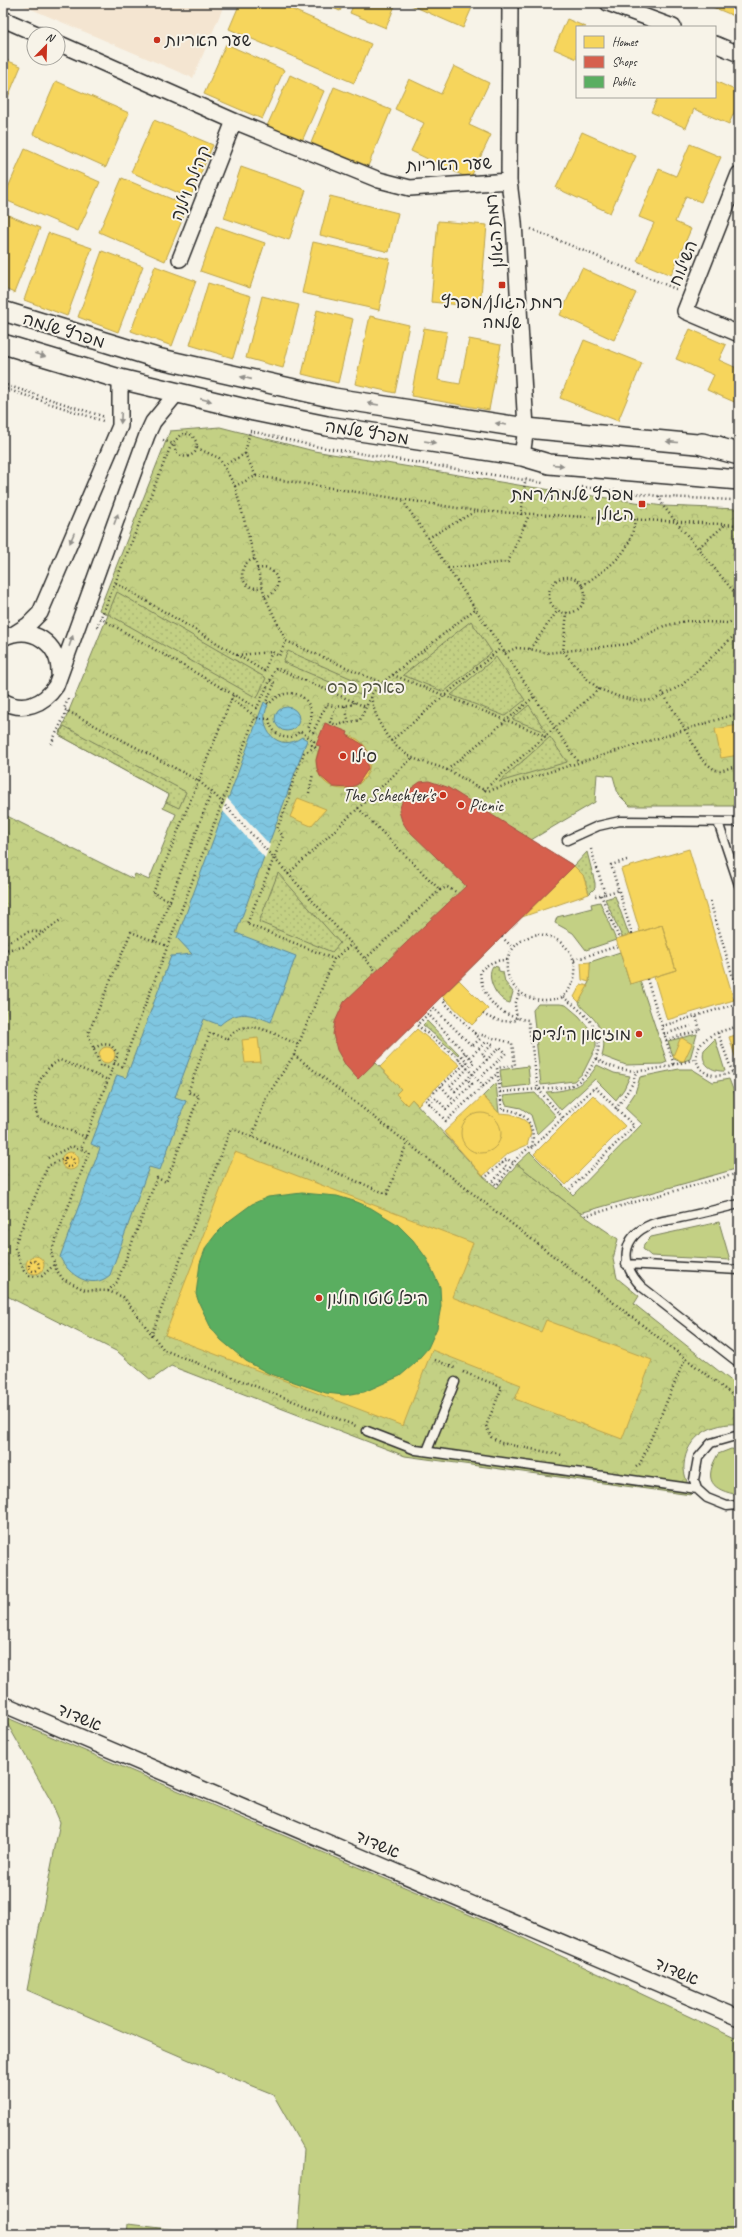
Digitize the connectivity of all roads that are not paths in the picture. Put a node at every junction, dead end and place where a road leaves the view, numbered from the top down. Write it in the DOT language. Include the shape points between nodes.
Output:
graph roads {
  1 [pos="510,3"];
  2 [pos="608,3"];
  3 [pos="3,19"];
  4 [pos="670,26"];
  5 [pos="26,29"];
  6 [pos="716,44"];
  7 [pos="66,47"];
  8 [pos="739,54"];
  9 [pos="234,121"];
  10 [pos="739,174"];
  11 [pos="509,181"];
  12 [pos="180,259"];
  13 [pos="3,311"];
  14 [pos="739,334"];
  15 [pos="3,344"];
  16 [pos="120,379"];
  17 [pos="177,393"];
  18 [pos="526,428"];
  19 [pos="702,444"];
  20 [pos="739,448"];
  21 [pos="739,454"];
  22 [pos="522,456"];
  23 [pos="739,480"];
  24 [pos="6,637"];
  25 [pos="59,677"];
  26 [pos="3,701"];
  27 [pos="718,822"];
  28 [pos="739,822"];
  29 [pos="567,840"];
  30 [pos="739,885"];
  31 [pos="739,1204"];
  32 [pos="626,1264"];
  33 [pos="739,1270"];
  34 [pos="739,1363"];
  35 [pos="455,1382"];
  36 [pos="367,1431"];
  37 [pos="739,1435"];
  38 [pos="427,1451"];
  39 [pos="697,1489"];
  40 [pos="739,1505"];
  41 [pos="3,1704"];
  42 [pos="739,2018"];
  1 -- 11 [label="street, רמת הגולן"];
  2 -- 4 [label="street"];
  3 -- 5 [label="street"];
  6 -- 8 [label="street"];
  7 -- 9 [label="street, שער האריות"];
  9 -- 11 [label="street, שער האריות" via="379,180 410,188"];
  9 -- 12 [label="street, קהילת וילנה"];
  10 -- 14 [label="street, השילוח" via="685,311"];
  11 -- 18 [label="street, רמת הגולן" via="514,222"];
  18 -- 13 [label="street, מפרץ שלמה, one-way" via="326,396 157,358"];
  15 -- 16 [label="street, מפרץ שלמה, one-way"];
  16 -- 17 [label="street, מפרץ שלמה"];
  16 -- 24 [label="street, one-way" via="120,426 40,613 28,625"];
  17 -- 22 [label="street, מפרץ שלמה, one-way" via="327,426"];
  25 -- 17 [label="street, one-way" via="150,428"];
  19 -- 18 [label="street, מפרץ שלמה, one-way"];
  18 -- 22 [label="street, רמת הגולן"];
  19 -- 20 [label="street, מפרץ שלמה"];
  19 -- 21 [label="main road"];
  22 -- 23 [label="street, מפרץ שלמה, one-way" via="549,464"];
  24 -- 25 [label="street" via="35,635 44,640 57,657"];
  25 -- 26 [label="street" via="50,694 35,704 17,706"];
  27 -- 28 [label="lane"];
  27 -- 29 [label="lane" via="620,821 598,826"];
  27 -- 30 [label="lane"];
  31 -- 32 [label="lane" via="652,1224 632,1240 627,1250"];
  32 -- 33 [label="lane"];
  32 -- 34 [label="lane" via="632,1277 642,1287"];
  35 -- 38 [label="lane"];
  36 -- 38 [label="lane" via="416,1450"];
  37 -- 39 [label="lane" via="711,1443 698,1458 694,1480"];
  38 -- 39 [label="lane"];
  39 -- 40 [label="lane" via="707,1498 727,1506"];
  41 -- 42 [label="street, אשדוד"];
}
